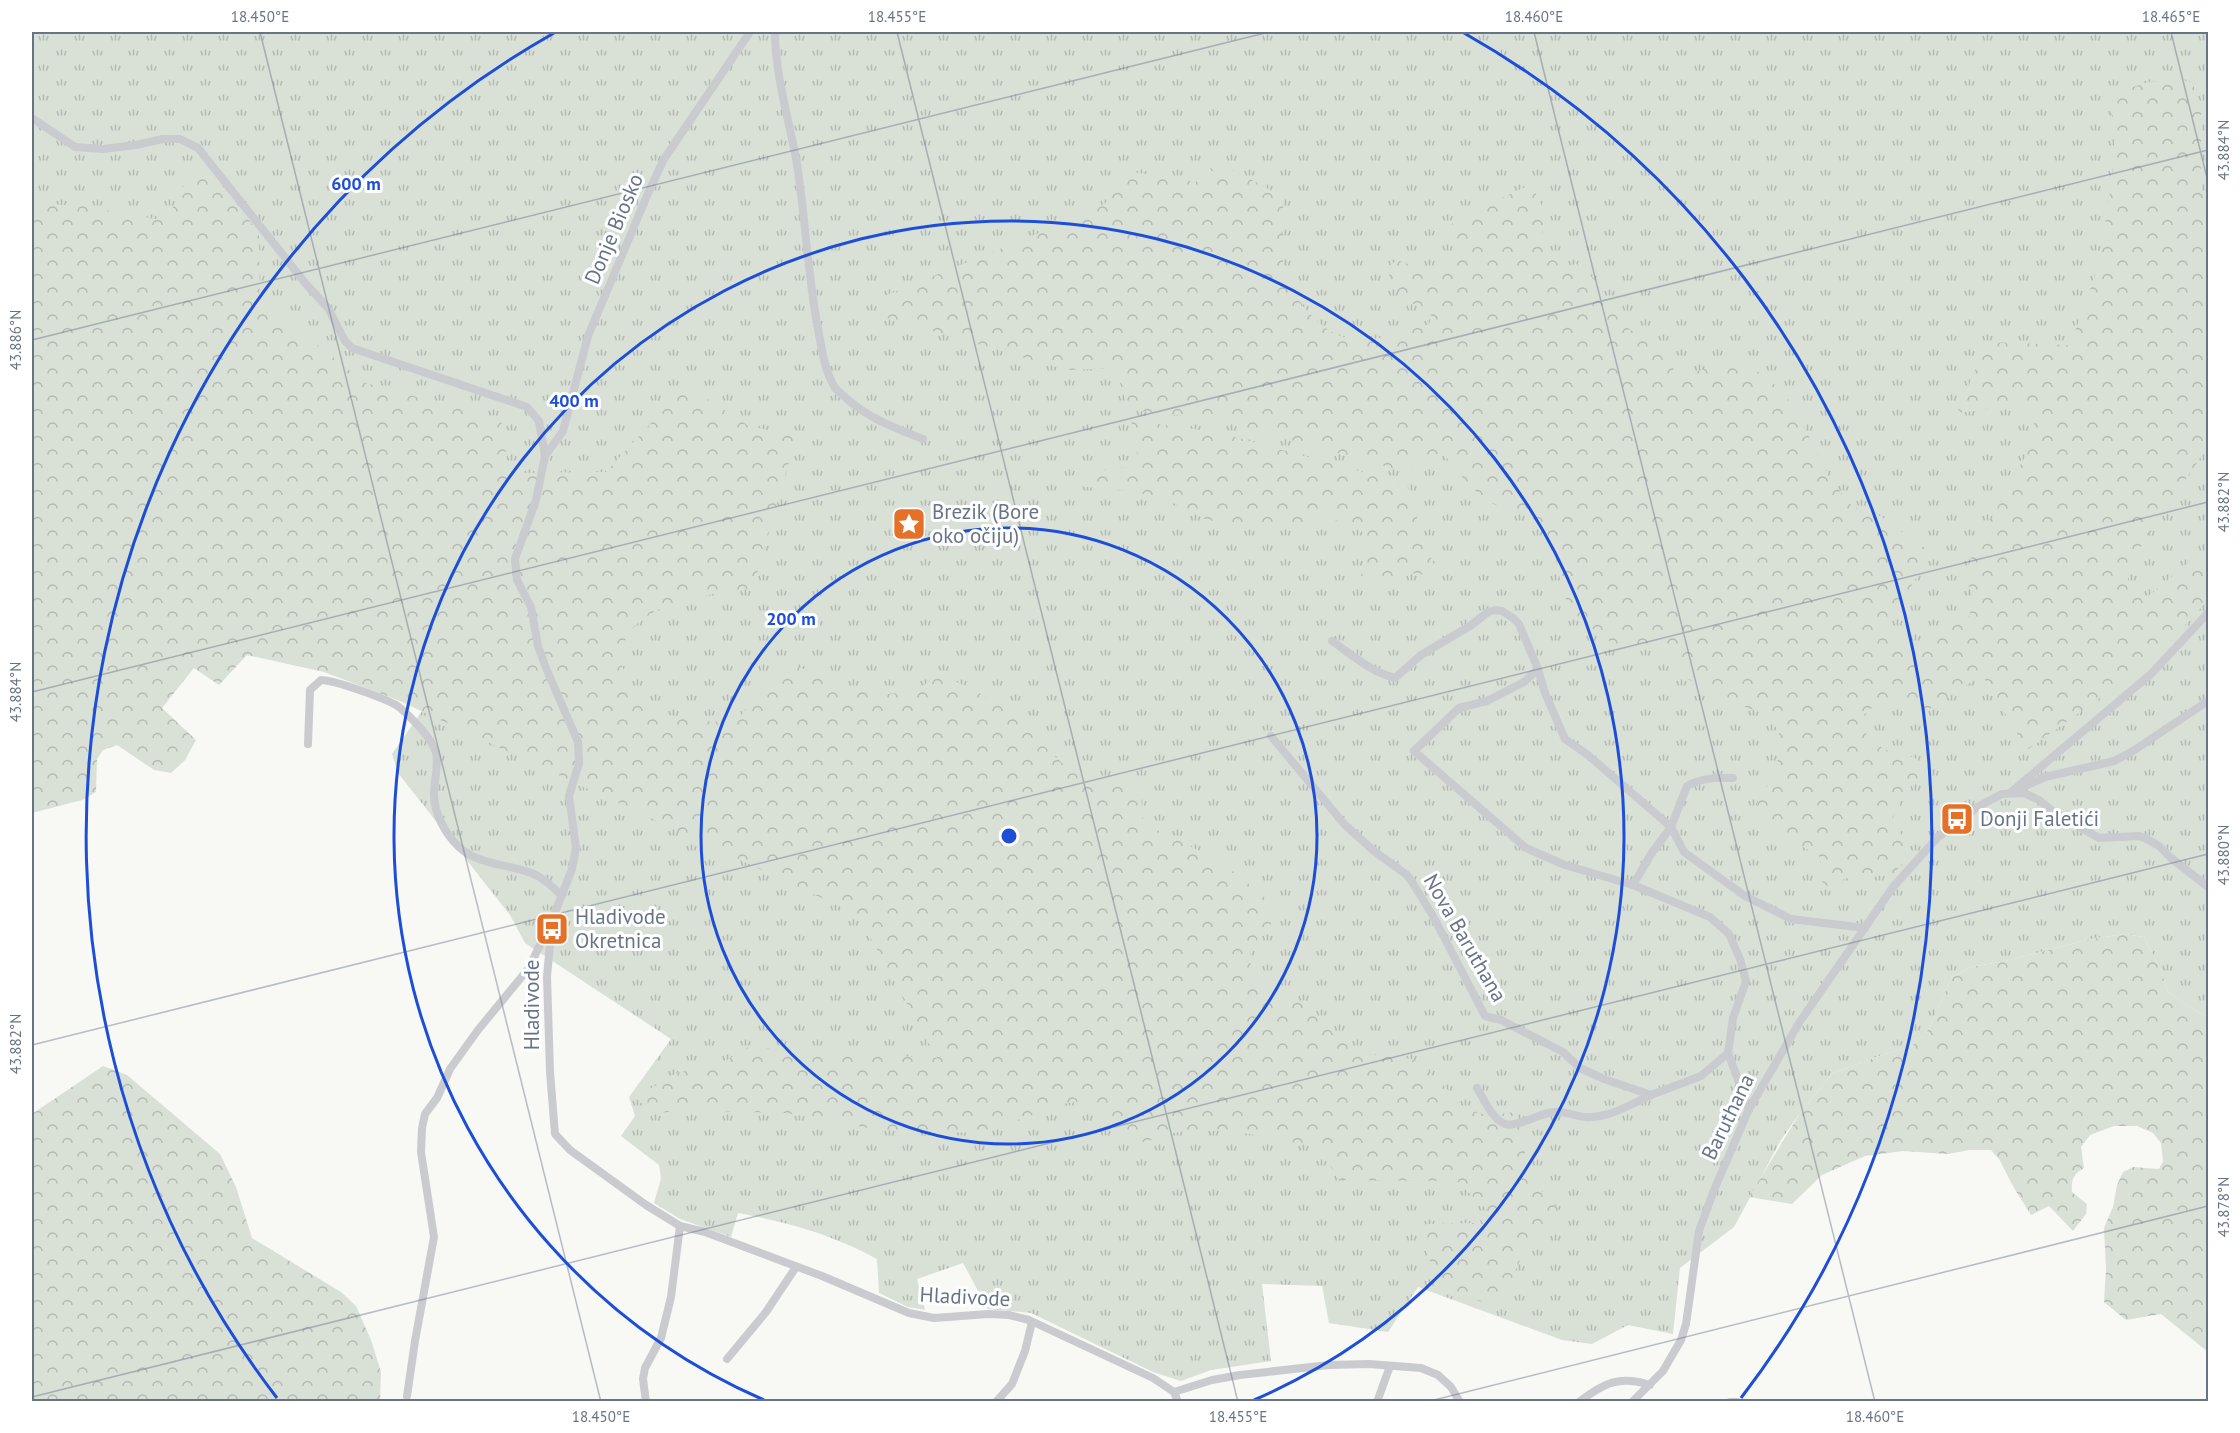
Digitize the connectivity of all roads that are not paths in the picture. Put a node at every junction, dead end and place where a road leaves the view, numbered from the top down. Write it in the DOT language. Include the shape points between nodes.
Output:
graph roads {
  1 [pos="750,32"];
  2 [pos="775,32"];
  3 [pos="32,118"];
  4 [pos="923,440"];
  5 [pos="545,456"];
  6 [pos="2208,613"];
  7 [pos="1332,640"];
  8 [pos="1538,669"];
  9 [pos="2208,701"];
  10 [pos="1270,736"];
  11 [pos="308,744"];
  12 [pos="1733,778"];
  13 [pos="2011,792"];
  14 [pos="1671,827"];
  15 [pos="1633,885"];
  16 [pos="2208,887"];
  17 [pos="561,895"];
  18 [pos="549,928"];
  19 [pos="1865,928"];
  20 [pos="1728,1053"];
  21 [pos="1477,1088"];
  22 [pos="1651,1095"];
  23 [pos="1749,1109"];
  24 [pos="681,1226"];
  25 [pos="796,1267"];
  26 [pos="1032,1322"];
  27 [pos="727,1359"];
  28 [pos="1388,1366"];
  29 [pos="1650,1385"];
  30 [pos="1174,1392"];
  31 [pos="407,1396"];
  32 [pos="646,1401"];
  33 [pos="996,1401"];
  34 [pos="1178,1401"];
  35 [pos="1377,1401"];
  36 [pos="1460,1401"];
  37 [pos="1579,1401"];
  38 [pos="1632,1401"];
  39 [pos="1730,1401"];
  40 [pos="1737,1401"];
  1 -- 5 [label="street, Donje Biosko" via="659,170 588,336 563,431"];
  2 -- 4 [label="street" via="784,107 798,168 808,276 834,388 881,423"];
  3 -- 5 [label="street" via="75,147 103,150 180,139 198,148 328,308 352,348 527,407 539,421"];
  5 -- 17 [label="street, Hladivode" via="514,569 531,607 538,646 580,753 569,796 576,848"];
  6 -- 13 [label="street" via="2151,674"];
  7 -- 8 [label="street" via="1367,666 1395,678 1421,656 1495,610 1519,624"];
  8 -- 14 [label="street" via="1565,739"];
  8 -- 15 [label="street" via="1524,682 1487,701 1459,708 1414,752 1526,848"];
  9 -- 13 [label="street, Baruthana" via="2114,761 2045,777"];
  10 -- 22 [label="street, Nova Baruthana" via="1345,825 1407,875 1485,1016 1502,1020 1563,1052 1580,1068"];
  11 -- 17 [label="street" via="310,690 321,680 398,706 436,750 436,808 456,844 474,857 535,874"];
  12 -- 14 [label="street" via="1711,777 1687,786"];
  13 -- 16 [label="street" via="2039,800 2099,838 2147,838"];
  13 -- 19 [label="street, Baruthana" via="1979,806 1938,837 1893,886"];
  14 -- 15 [label="street"];
  14 -- 19 [label="street" via="1684,852 1745,896 1791,919"];
  15 -- 20 [label="street" via="1710,917 1729,934 1746,981 1733,1018"];
  17 -- 18 [label="street, Hladivode"];
  18 -- 24 [label="street, Hladivode" via="550,1072 555,1134 570,1150"];
  18 -- 31 [label="street" via="529,968 478,1030 425,1114 422,1152 434,1237"];
  19 -- 23 [label="street, Baruthana" via="1799,1023"];
  20 -- 22 [label="street" via="1701,1076"];
  20 -- 23 [label="street"];
  21 -- 22 [label="street" via="1499,1121 1506,1125 1553,1112 1598,1116"];
  23 -- 29 [label="street, Baruthana" via="1699,1231 1681,1340"];
  24 -- 25 [label="street, Hladivode"];
  24 -- 32 [label="street" via="661,1338 645,1368"];
  25 -- 26 [label="street, Hladivode" via="909,1313 933,1318 999,1315"];
  25 -- 27 [label="street"];
  26 -- 30 [label="street, Hladivode"];
  26 -- 33 [label="street" via="1012,1384"];
  28 -- 30 [label="street" via="1329,1365 1240,1375"];
  28 -- 35 [label="street"];
  28 -- 36 [label="street" via="1421,1368 1438,1375"];
  29 -- 37 [label="street" via="1623,1379"];
  29 -- 38 [label="street, Baruthana"];
  30 -- 34 [label="street"];
  39 -- 40 [label="street"];
}
